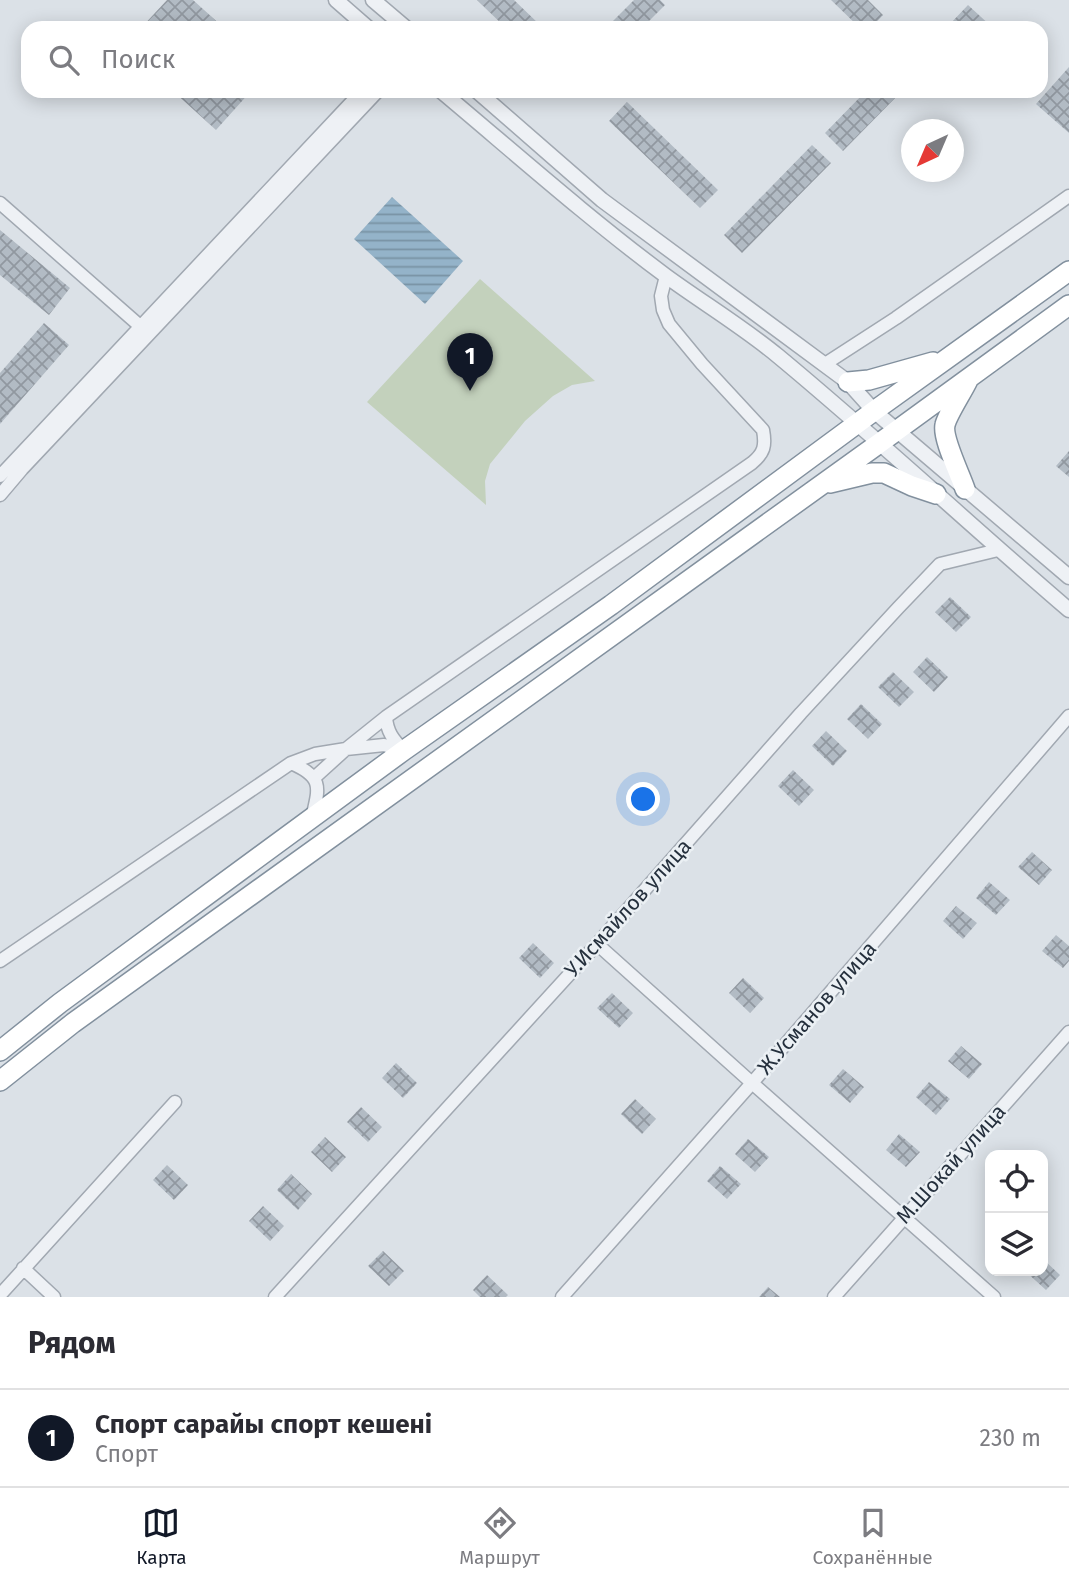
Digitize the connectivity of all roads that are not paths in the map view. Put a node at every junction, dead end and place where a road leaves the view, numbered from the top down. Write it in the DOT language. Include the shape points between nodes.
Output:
graph roads {
  1 [pos="336,0"];
  2 [pos="373,0"];
  3 [pos="360,21"];
  4 [pos="397,21"];
  5 [pos="355,98"];
  6 [pos="371,98"];
  7 [pos="449,98"];
  8 [pos="485,98"];
  9 [pos="1069,195"];
  10 [pos="0,203"];
  11 [pos="1069,271"];
  12 [pos="666,276"];
  13 [pos="1069,305"];
  14 [pos="140,326"];
  15 [pos="951,356"];
  16 [pos="825,364"];
  17 [pos="971,376"];
  18 [pos="848,382"];
  19 [pos="874,411"];
  20 [pos="858,423"];
  21 [pos="896,430"];
  22 [pos="881,442"];
  23 [pos="8,473"];
  24 [pos="819,485"];
  25 [pos="965,489"];
  26 [pos="936,494"];
  27 [pos="0,495"];
  28 [pos="998,550"];
  29 [pos="1069,578"];
  30 [pos="611,605"];
  31 [pos="1069,610"];
  32 [pos="625,625"];
  33 [pos="1069,716"];
  34 [pos="386,717"];
  35 [pos="346,749"];
  36 [pos="403,751"];
  37 [pos="291,763"];
  38 [pos="314,778"];
  39 [pos="312,819"];
  40 [pos="597,944"];
  41 [pos="0,961"];
  42 [pos="1069,1032"];
  43 [pos="0,1051"];
  44 [pos="0,1081"];
  45 [pos="752,1083"];
  46 [pos="175,1102"];
  47 [pos="904,1217"];
  48 [pos="23,1268"];
  49 [pos="0,1295"];
  50 [pos="54,1297"];
  51 [pos="275,1297"];
  52 [pos="562,1297"];
  53 [pos="834,1297"];
  54 [pos="993,1297"];
  1 -- 3 [label="street"];
  2 -- 4 [label="street"];
  5 -- 14 [label="street"];
  6 -- 23 [label="street"];
  7 -- 12 [label="street"];
  8 -- 16 [label="street" via="602,200"];
  9 -- 16 [label="street"];
  10 -- 14 [label="street"];
  11 -- 15 [label="highway"];
  12 -- 20 [label="street" via="775,353"];
  12 -- 34 [label="street" via="661,296 669,324 763,430 762,454"];
  13 -- 17 [label="highway"];
  14 -- 23 [label="street"];
  15 -- 18 [label="highway"];
  15 -- 19 [label="highway"];
  16 -- 18 [label="street"];
  17 -- 21 [label="highway"];
  17 -- 25 [label="highway" via="945,426 946,442"];
  18 -- 19 [label="street"];
  19 -- 20 [label="highway"];
  19 -- 21 [label="street"];
  20 -- 22 [label="street"];
  20 -- 30 [label="highway"];
  21 -- 22 [label="highway"];
  21 -- 25 [label="street"];
  22 -- 24 [label="highway"];
  22 -- 26 [label="street"];
  23 -- 27 [label="street"];
  24 -- 26 [label="highway" via="884,473"];
  24 -- 32 [label="highway"];
  25 -- 29 [label="street"];
  26 -- 28 [label="street"];
  28 -- 31 [label="street"];
  28 -- 40 [label="street, У.Исмайлов улица" via="940,565 800,713"];
  30 -- 32 [label="highway"];
  30 -- 36 [label="highway"];
  32 -- 44 [label="highway" via="73,1023"];
  33 -- 45 [label="street, Ж.Усманов улица"];
  34 -- 35 [label="street"];
  34 -- 36 [label="street" via="391,737"];
  35 -- 36 [label="street" via="384,745"];
  35 -- 37 [label="street"];
  35 -- 38 [label="street"];
  36 -- 39 [label="highway"];
  37 -- 38 [label="street"];
  37 -- 41 [label="street"];
  38 -- 39 [label="street" via="318,790"];
  39 -- 43 [label="highway"];
  40 -- 45 [label="street"];
  40 -- 51 [label="street, У.Исмайлов улица"];
  42 -- 47 [label="street, М.Шокай улица"];
  45 -- 47 [label="street"];
  45 -- 52 [label="street, Ж.Усманов улица"];
  46 -- 48 [label="street"];
  47 -- 53 [label="street, М.Шокай улица"];
  47 -- 54 [label="street"];
  48 -- 49 [label="street"];
  48 -- 50 [label="street"];
}
